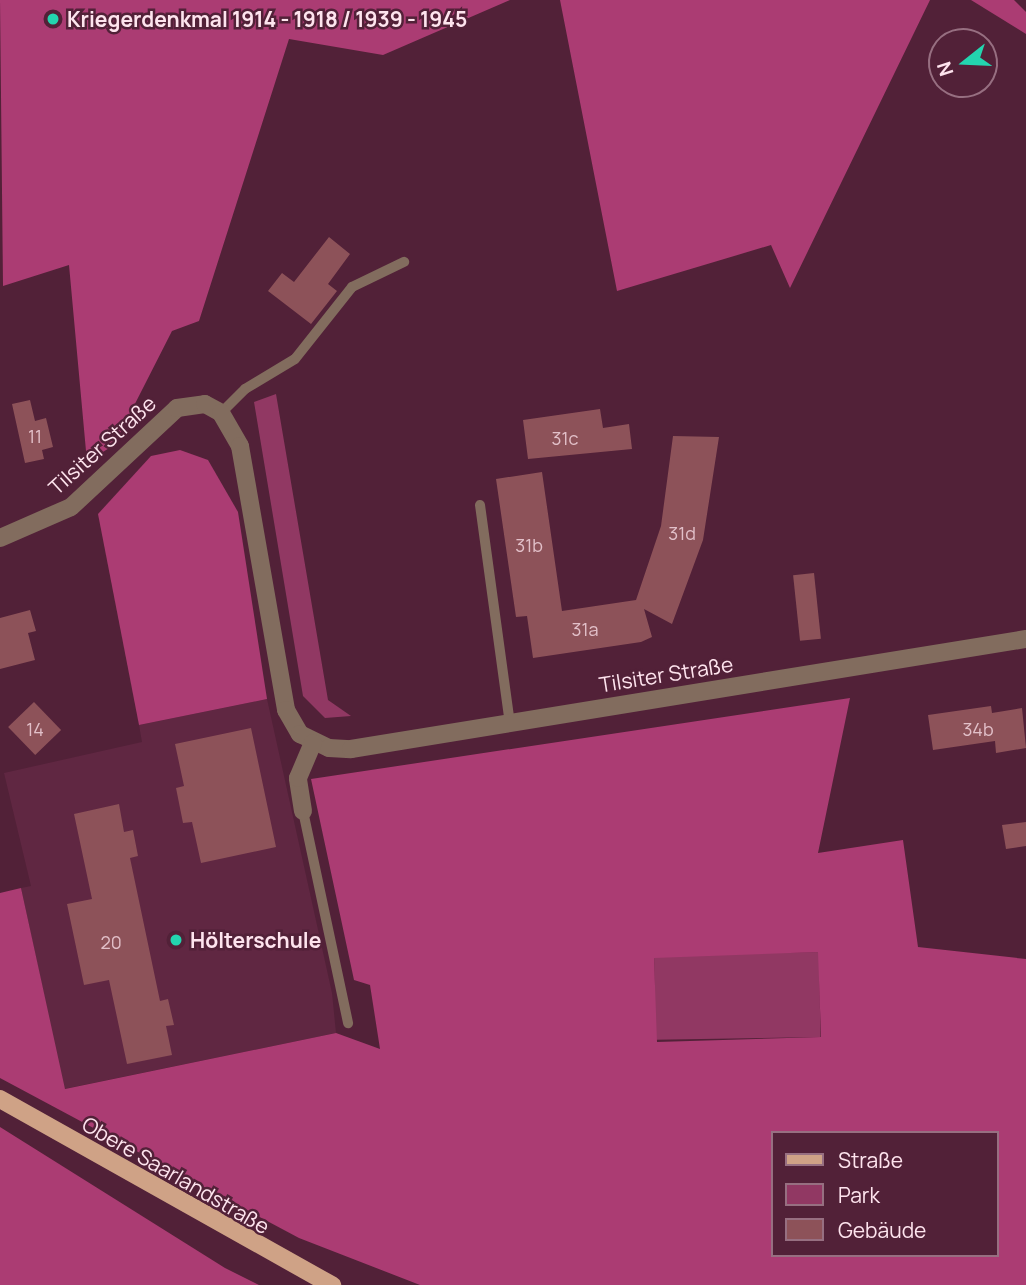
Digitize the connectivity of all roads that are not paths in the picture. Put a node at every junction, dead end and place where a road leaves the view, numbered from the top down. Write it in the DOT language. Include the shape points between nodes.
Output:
graph roads {
  1 [pos="404,262"];
  2 [pos="221,413"];
  3 [pos="480,505"];
  4 [pos="0,538"];
  5 [pos="1026,639"];
  6 [pos="510,723"];
  7 [pos="313,743"];
  8 [pos="303,811"];
  9 [pos="348,1023"];
  10 [pos="0,1099"];
  11 [pos="332,1285"];
  1 -- 2 [label="lane" via="352,287 295,359 245,389"];
  2 -- 4 [label="street, Tilsiter Straße" via="205,404 177,408 71,507"];
  2 -- 7 [label="street" via="240,446 286,710 300,734"];
  3 -- 6 [label="lane"];
  5 -- 6 [label="street, Tilsiter Straße"];
  6 -- 7 [label="street, Tilsiter Straße" via="351,749"];
  7 -- 8 [label="street" via="298,778"];
  8 -- 9 [label="lane"];
  10 -- 11 [label="main road, Obere Saarlandstraße"];
}
